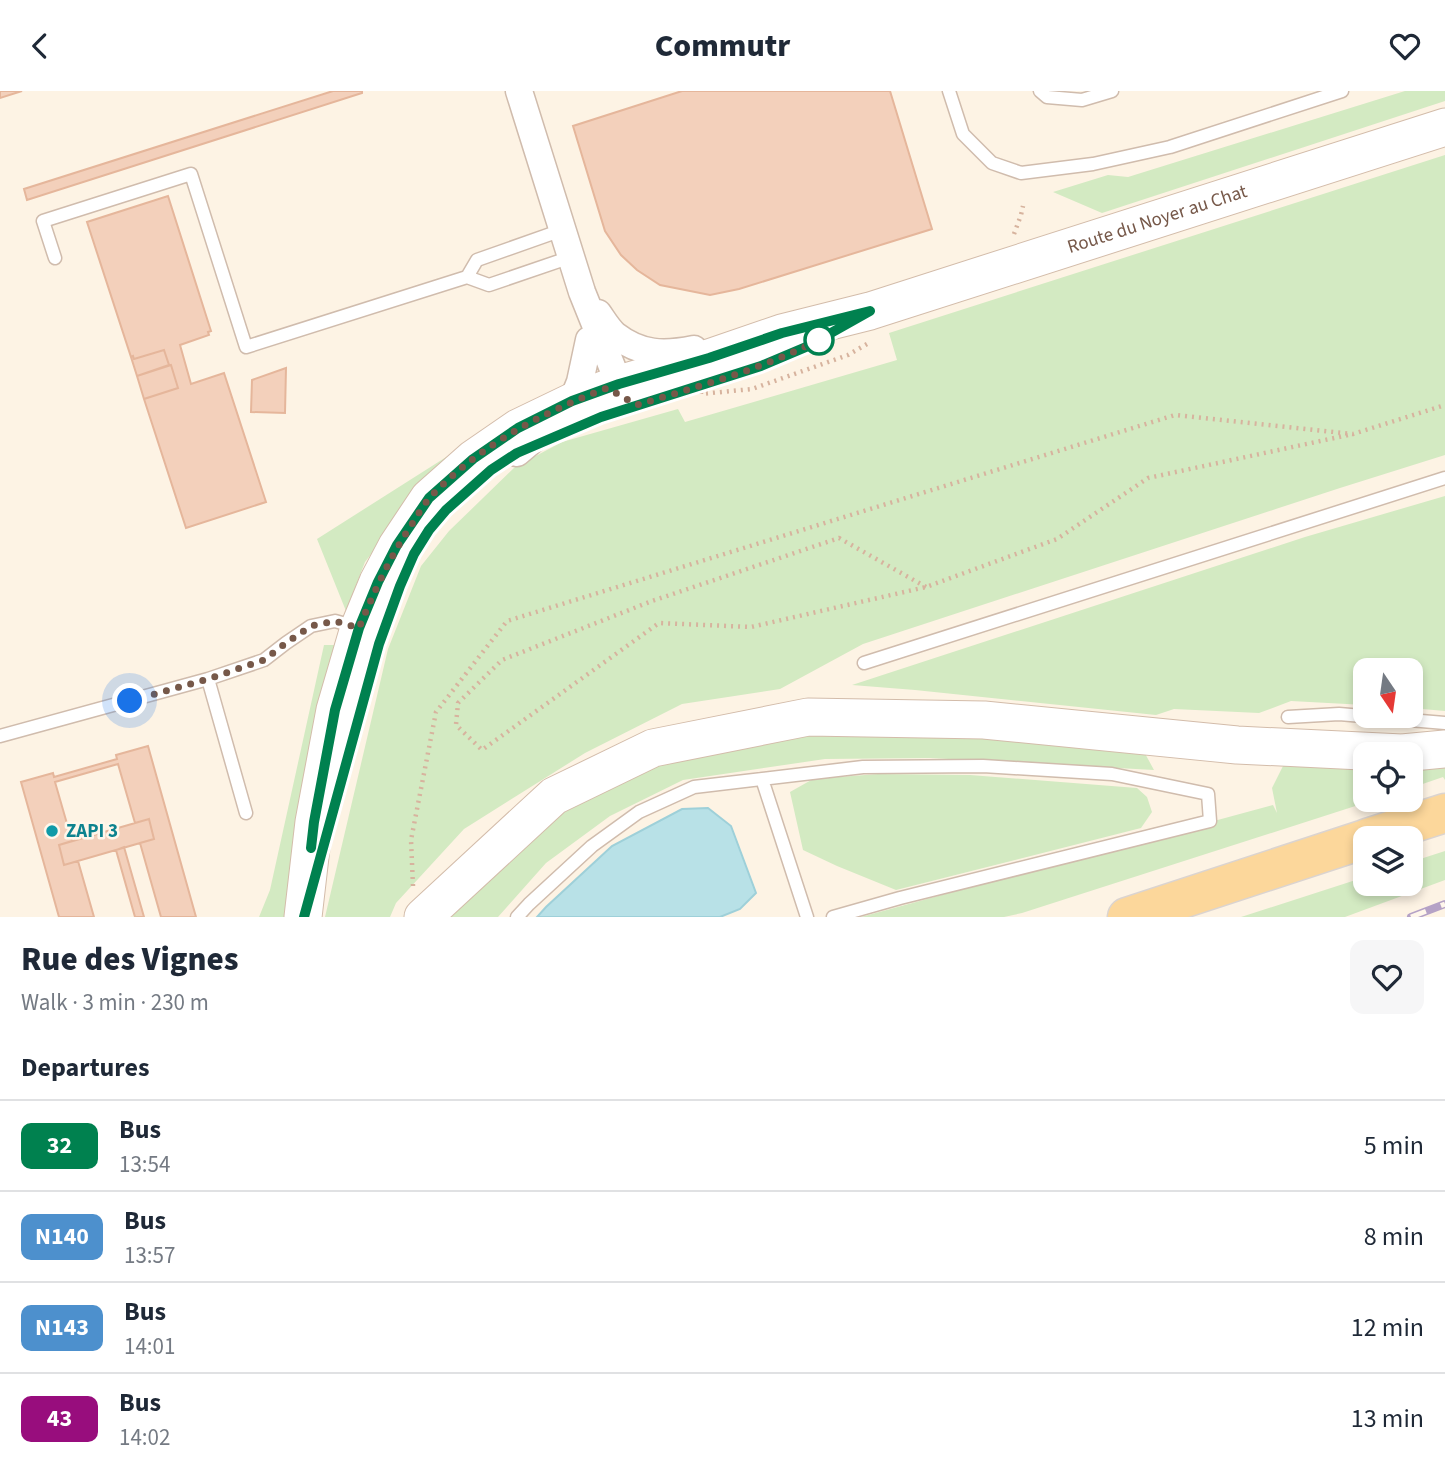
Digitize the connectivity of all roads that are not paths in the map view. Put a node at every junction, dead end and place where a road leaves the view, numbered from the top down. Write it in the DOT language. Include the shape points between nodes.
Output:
graph roads {
  1 [pos="519,91"];
  2 [pos="949,91"];
  3 [pos="1040,91"];
  4 [pos="1112,91"];
  5 [pos="1342,91"];
  6 [pos="1445,127"];
  7 [pos="562,230"];
  8 [pos="571,257"];
  9 [pos="55,258"];
  10 [pos="467,277"];
  11 [pos="582,292"];
  12 [pos="872,326"];
  13 [pos="782,333"];
  14 [pos="589,340"];
  15 [pos="621,393"];
  16 [pos="572,401"];
  17 [pos="1445,478"];
  18 [pos="359,628"];
  19 [pos="864,663"];
  20 [pos="358,678"];
  21 [pos="208,679"];
  22 [pos="1288,717"];
  23 [pos="1445,723"];
  24 [pos="345,729"];
  25 [pos="0,736"];
  26 [pos="1445,749"];
  27 [pos="338,765"];
  28 [pos="762,779"];
  29 [pos="246,813"];
  30 [pos="1445,813"];
  31 [pos="1406,826"];
  32 [pos="1353,843"];
  33 [pos="418,904"];
  34 [pos="304,917"];
  35 [pos="517,917"];
  36 [pos="807,917"];
  37 [pos="833,917"];
  38 [pos="1127,917"];
  1 -- 7 [label="street"];
  2 -- 5 [label="lane" via="963,134 992,163 1021,173 1093,164 1170,147"];
  3 -- 4 [label="lane" via="1047,97 1082,100"];
  6 -- 12 [label="street, Route du Noyer au Chat"];
  7 -- 8 [label="street"];
  7 -- 10 [label="lane" via="477,260"];
  8 -- 10 [label="lane" via="489,285"];
  8 -- 11 [label="street"];
  9 -- 10 [label="lane" via="43,222 191,174 246,347"];
  11 -- 13 [label="street" via="614,334 656,353"];
  11 -- 14 [label="street"];
  11 -- 15 [label="street"];
  12 -- 13 [label="street, Route du Noyer au Chat"];
  12 -- 15 [label="street, Route du Noyer au Chat" via="699,386"];
  13 -- 15 [label="street, Route du Noyer au Chat"];
  14 -- 15 [label="street"];
  14 -- 16 [label="street"];
  15 -- 16 [label="street, Route du Noyer au Chat"];
  15 -- 34 [label="street, Route du Noyer au Chat" via="583,424 517,453 491,470 446,510 414,554 379,644"];
  16 -- 18 [label="street, Route du Noyer au Chat" via="518,428 429,498 397,545"];
  17 -- 19 [label="lane"];
  18 -- 20 [label="lane" via="368,641"];
  18 -- 21 [label="lane" via="335,621 311,626 264,660"];
  18 -- 34 [label="street, Route du Noyer au Chat" via="335,710 314,822"];
  21 -- 25 [label="lane"];
  21 -- 29 [label="lane"];
  22 -- 23 [label="lane" via="1339,714"];
  24 -- 27 [label="lane"];
  26 -- 33 [label="street" via="1402,753 1251,746 984,720 808,717 653,748 554,796"];
  28 -- 35 [label="lane" via="694,787 639,812 592,846"];
  28 -- 36 [label="lane"];
  28 -- 37 [label="lane" via="863,767 983,766 1112,774 1208,795 1210,821"];
  30 -- 31 [label="main road"];
  32 -- 38 [label="main road"];
}
